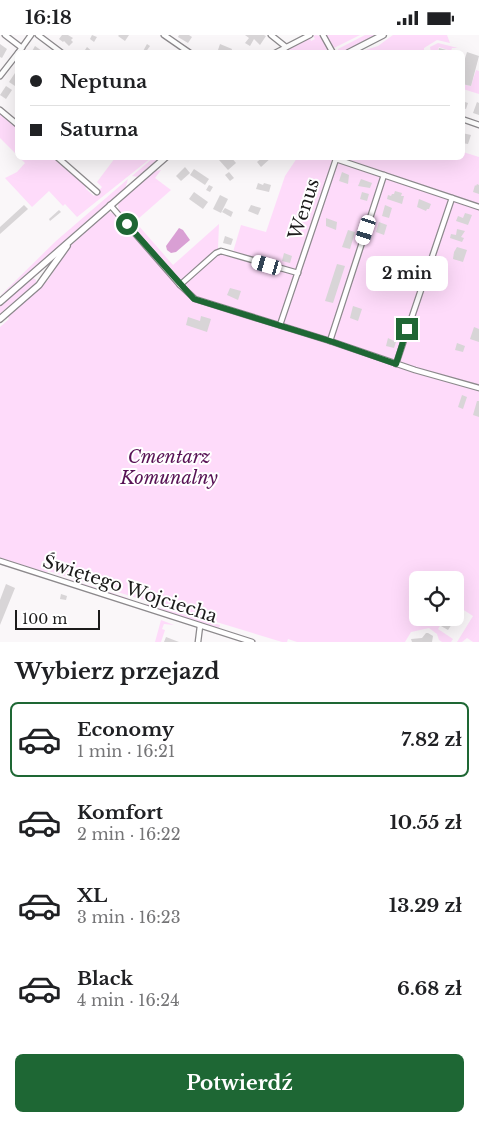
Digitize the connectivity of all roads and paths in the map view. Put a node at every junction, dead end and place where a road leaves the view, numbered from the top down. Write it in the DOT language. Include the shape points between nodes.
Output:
graph roads {
  1 [pos="4,35"];
  2 [pos="31,35"];
  3 [pos="38,35"];
  4 [pos="164,35"];
  5 [pos="271,35"];
  6 [pos="310,35"];
  7 [pos="323,35"];
  8 [pos="383,35"];
  9 [pos="170,37"];
  10 [pos="286,47"];
  11 [pos="22,48"];
  12 [pos="58,50"];
  13 [pos="186,50"];
  14 [pos="280,50"];
  15 [pos="331,50"];
  16 [pos="354,50"];
  17 [pos="15,57"];
  18 [pos="0,76"];
  19 [pos="0,110"];
  20 [pos="465,120"];
  21 [pos="15,122"];
  22 [pos="479,125"];
  23 [pos="61,160"];
  24 [pos="162,160"];
  25 [pos="336,160"];
  26 [pos="339,160"];
  27 [pos="384,175"];
  28 [pos="97,191"];
  29 [pos="452,198"];
  30 [pos="110,205"];
  31 [pos="479,207"];
  32 [pos="73,238"];
  33 [pos="33,273"];
  34 [pos="298,273"];
  35 [pos="42,282"];
  36 [pos="180,285"];
  37 [pos="0,302"];
  38 [pos="0,319"];
  39 [pos="280,325"];
  40 [pos="330,341"];
  41 [pos="396,364"];
  42 [pos="479,387"];
  43 [pos="0,561"];
  44 [pos="200,626"];
  45 [pos="198,642"];
  46 [pos="252,642"];
  1 -- 11 [label="street"];
  2 -- 11 [label="street"];
  3 -- 12 [label="street"];
  4 -- 9 [label="street"];
  5 -- 10 [label="street"];
  6 -- 10 [label="street"];
  7 -- 15 [label="street"];
  8 -- 16 [label="street"];
  9 -- 13 [label="street"];
  10 -- 14 [label="street"];
  17 -- 18 [label="street"];
  19 -- 21 [label="street"];
  20 -- 22 [label="street"];
  23 -- 28 [label="street"];
  24 -- 30 [label="street"];
  25 -- 34 [label="street, Wenus"];
  26 -- 27 [label="street, Wenus"];
  27 -- 29 [label="street"];
  27 -- 40 [label="street"];
  29 -- 31 [label="street"];
  29 -- 41 [label="street"];
  30 -- 32 [label="street"];
  30 -- 36 [label="street"];
  32 -- 33 [label="street"];
  32 -- 35 [label="street"];
  33 -- 35 [label="street"];
  33 -- 37 [label="street"];
  34 -- 36 [label="street" via="221,251"];
  34 -- 39 [label="street, Wenus"];
  35 -- 38 [label="street"];
  36 -- 39 [label="street" via="202,303"];
  39 -- 40 [label="street"];
  40 -- 41 [label="street"];
  41 -- 42 [label="street"];
  43 -- 44 [label="street, Świętego Wojciecha"];
  44 -- 45 [label="street"];
  44 -- 46 [label="street, Świętego Wojciecha"];
}
